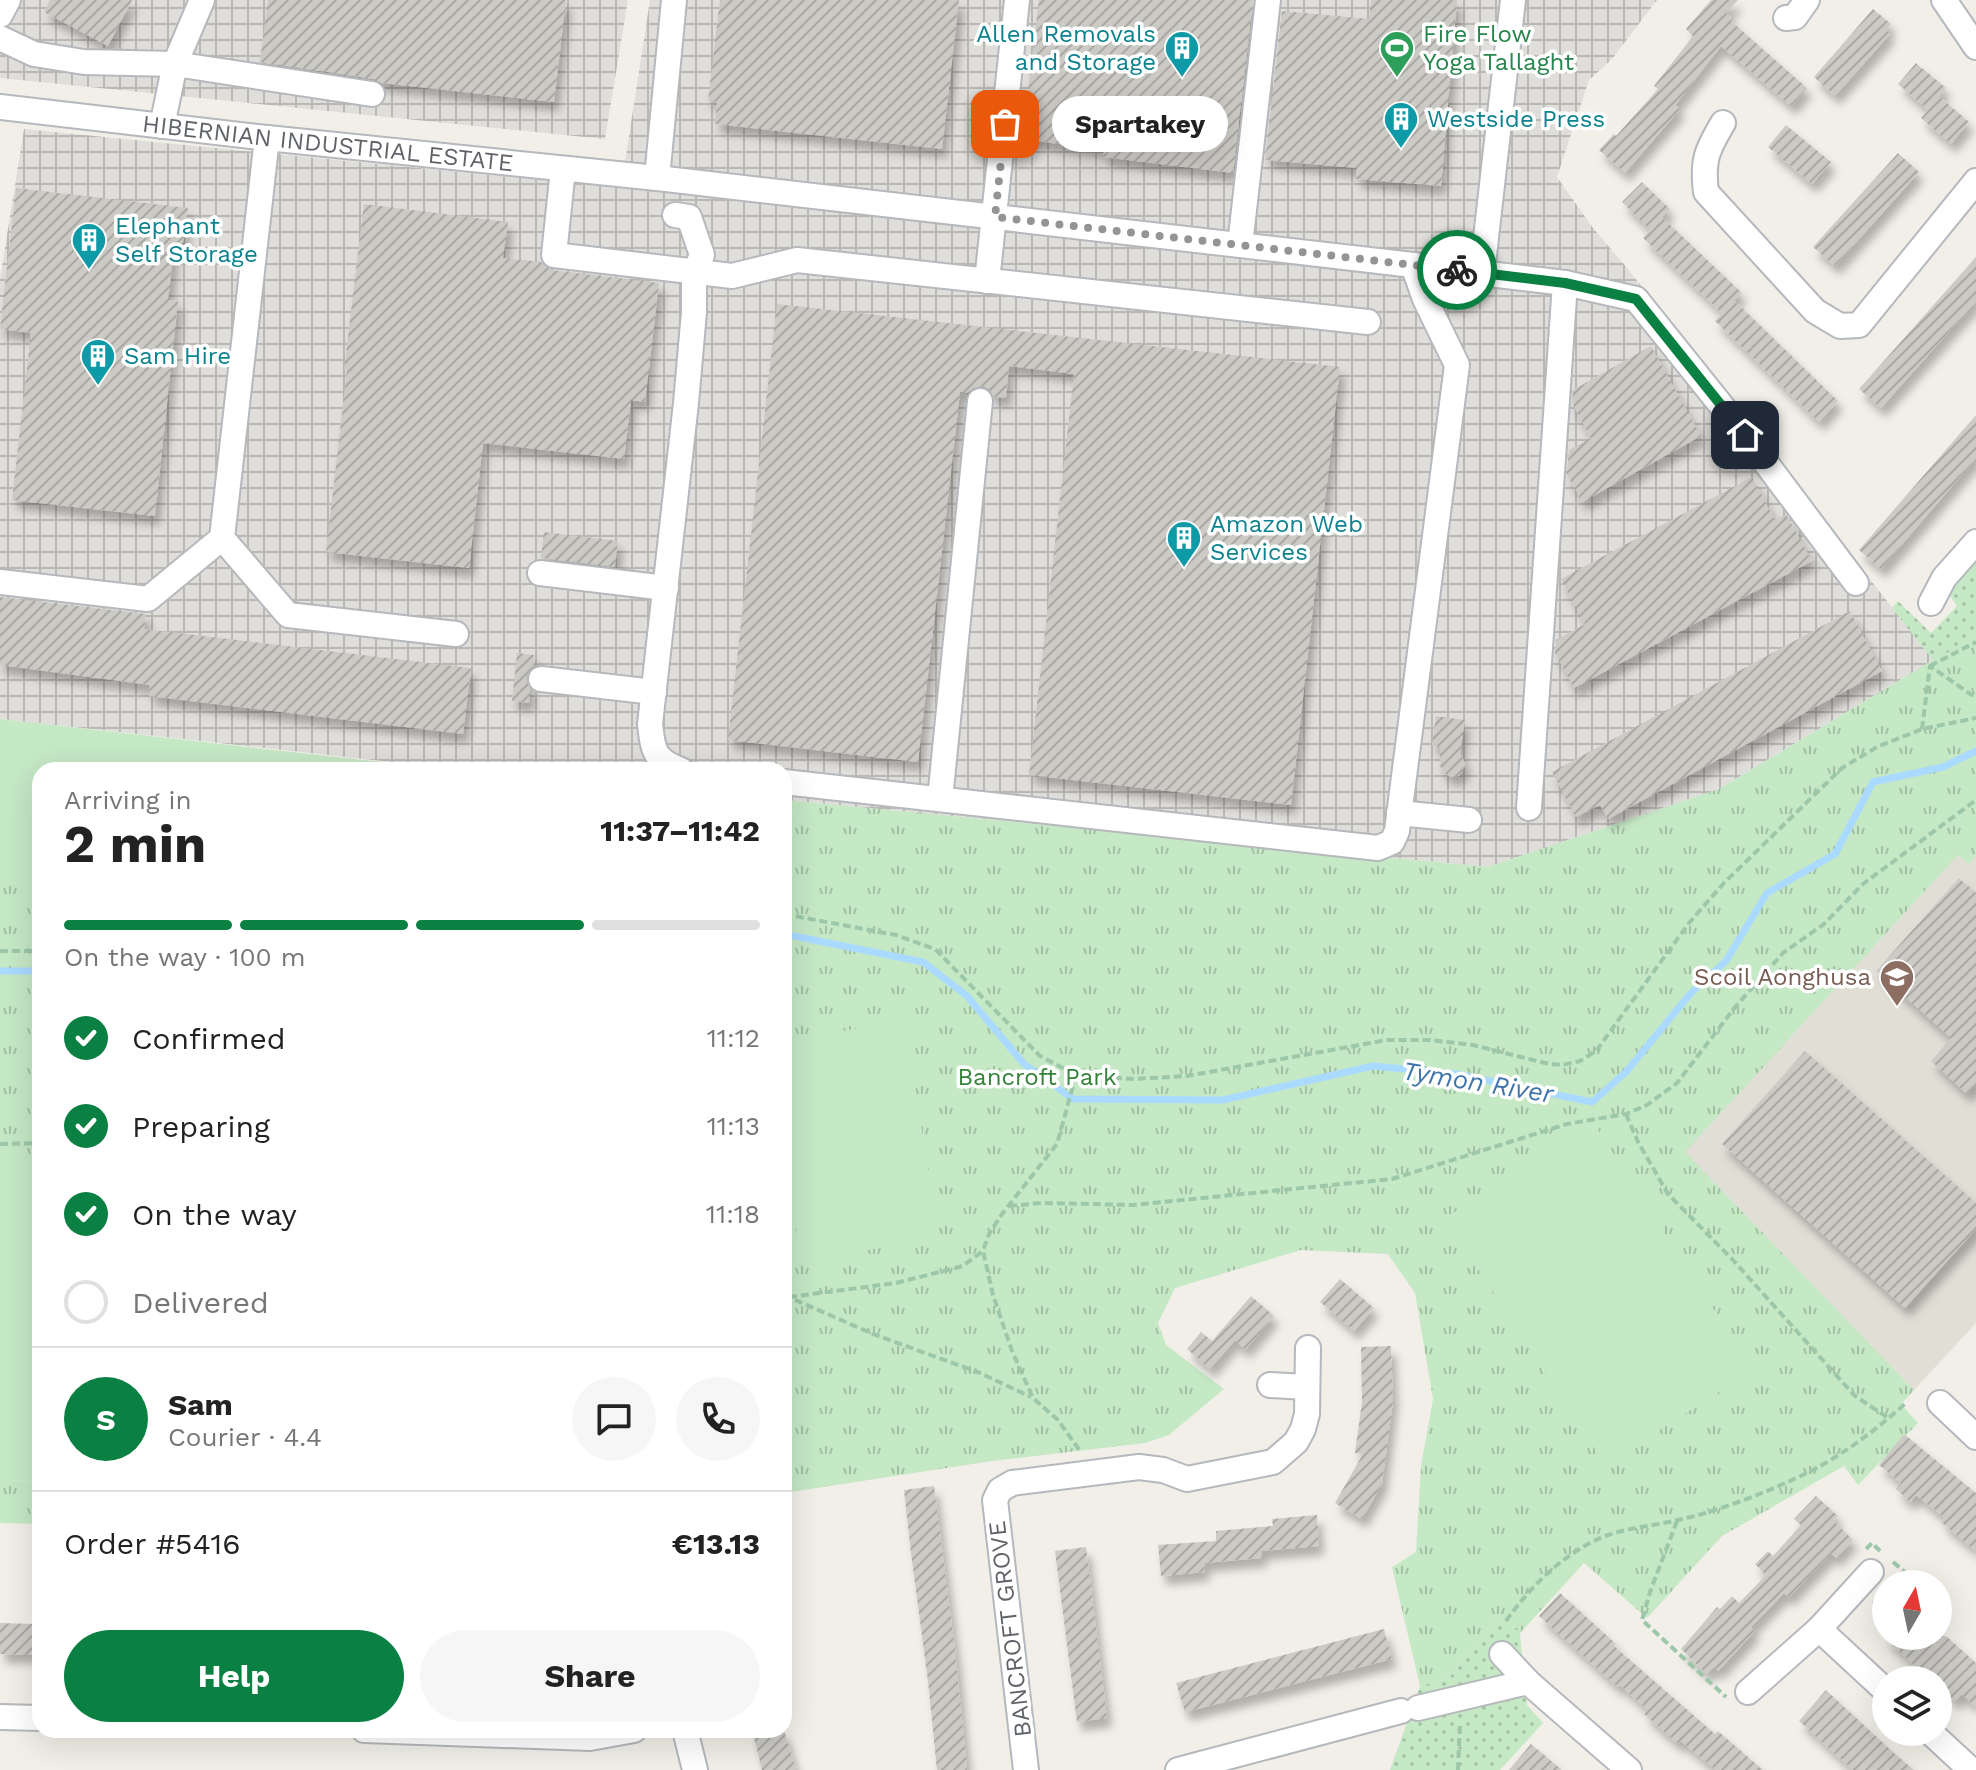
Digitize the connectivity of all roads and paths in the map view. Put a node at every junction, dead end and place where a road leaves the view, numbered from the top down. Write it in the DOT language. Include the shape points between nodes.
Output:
graph roads {
  1 [pos="8,0"];
  2 [pos="202,0"];
  3 [pos="674,0"];
  4 [pos="1017,0"];
  5 [pos="1268,0"];
  6 [pos="1513,0"];
  7 [pos="1807,0"];
  8 [pos="1944,0"];
  9 [pos="0,15"];
  10 [pos="1786,18"];
  11 [pos="0,38"];
  12 [pos="1976,47"];
  13 [pos="175,64"];
  14 [pos="372,94"];
  15 [pos="1,114"];
  16 [pos="1723,123"];
  17 [pos="162,126"];
  18 [pos="267,138"];
  19 [pos="563,169"];
  20 [pos="668,179"];
  21 [pos="1976,181"];
  22 [pos="995,217"];
  23 [pos="1240,245"];
  24 [pos="1413,265"];
  25 [pos="1482,273"];
  26 [pos="694,274"];
  27 [pos="987,281"];
  28 [pos="1565,283"];
  29 [pos="1368,322"];
  30 [pos="980,401"];
  31 [pos="222,538"];
  32 [pos="1976,542"];
  33 [pos="540,573"];
  34 [pos="0,582"];
  35 [pos="1856,583"];
  36 [pos="666,588"];
  37 [pos="1931,603"];
  38 [pos="456,634"];
  39 [pos="1976,642"];
  40 [pos="1930,666"];
  41 [pos="541,679"];
  42 [pos="654,692"];
  43 [pos="1976,698"];
  44 [pos="1976,718"];
  45 [pos="1922,729"];
  46 [pos="662,762"];
  47 [pos="792,783"];
  48 [pos="940,799"];
  49 [pos="1976,800"];
  50 [pos="1529,808"];
  51 [pos="1399,813"];
  52 [pos="1469,820"];
  53 [pos="792,916"];
  54 [pos="0,951"];
  55 [pos="32,951"];
  56 [pos="1076,1075"];
  57 [pos="1626,1114"];
  58 [pos="32,1143"];
  59 [pos="0,1144"];
  60 [pos="1009,1206"];
  61 [pos="983,1251"];
  62 [pos="792,1295"];
  63 [pos="792,1299"];
  64 [pos="1308,1348"];
  65 [pos="1270,1385"];
  66 [pos="1307,1387"];
  67 [pos="1033,1398"];
  68 [pos="1907,1402"];
  69 [pos="1940,1403"];
  70 [pos="1889,1418"];
  71 [pos="1976,1437"];
  72 [pos="1081,1455"];
  73 [pos="1677,1521"];
  74 [pos="1868,1583"];
  75 [pos="1872,1591"];
  76 [pos="1506,1621"];
  77 [pos="1819,1629"];
  78 [pos="1502,1654"];
  79 [pos="1872,1678"];
  80 [pos="1528,1682"];
  81 [pos="1736,1696"];
  82 [pos="0,1717"];
  83 [pos="32,1718"];
  84 [pos="1460,1720"];
  85 [pos="687,1738"];
  86 [pos="1945,1746"];
  87 [pos="695,1770"];
  88 [pos="1026,1770"];
  89 [pos="1178,1770"];
  90 [pos="1458,1770"];
  91 [pos="1629,1770"];
  92 [pos="1971,1770"];
  1 -- 9 [label="street"];
  2 -- 13 [label="street"];
  3 -- 20 [label="street"];
  4 -- 22 [label="street"];
  5 -- 23 [label="street"];
  6 -- 25 [label="street"];
  7 -- 10 [label="street" via="1795,17"];
  8 -- 12 [label="street"];
  11 -- 13 [label="street" via="34,54 84,62"];
  13 -- 14 [label="street"];
  13 -- 17 [label="street"];
  15 -- 17 [label="street, HIBERNIAN INDUSTRIAL ESTATE"];
  16 -- 21 [label="street" via="1705,158 1706,192 1815,311 1840,326 1859,325"];
  17 -- 18 [label="street, HIBERNIAN INDUSTRIAL ESTATE"];
  18 -- 19 [label="street, HIBERNIAN INDUSTRIAL ESTATE"];
  18 -- 31 [label="street"];
  19 -- 20 [label="street, HIBERNIAN INDUSTRIAL ESTATE"];
  19 -- 26 [label="street" via="554,255"];
  20 -- 22 [label="street, HIBERNIAN INDUSTRIAL ESTATE"];
  20 -- 26 [label="street" via="675,215 689,217 699,243 702,255"];
  22 -- 23 [label="street, HIBERNIAN INDUSTRIAL ESTATE"];
  22 -- 27 [label="street"];
  23 -- 24 [label="street, HIBERNIAN INDUSTRIAL ESTATE"];
  24 -- 25 [label="street, HIBERNIAN INDUSTRIAL ESTATE"];
  24 -- 51 [label="street" via="1457,365"];
  25 -- 28 [label="street, HIBERNIAN INDUSTRIAL ESTATE"];
  26 -- 27 [label="street" via="732,276 797,260"];
  26 -- 36 [label="street"];
  27 -- 29 [label="street"];
  28 -- 35 [label="street, HIBERNIAN INDUSTRIAL ESTATE" via="1636,299"];
  28 -- 50 [label="street"];
  30 -- 48 [label="street"];
  31 -- 34 [label="street" via="148,599"];
  31 -- 38 [label="street" via="288,615"];
  32 -- 37 [label="street" via="1944,578"];
  33 -- 36 [label="street"];
  36 -- 42 [label="street"];
  39 -- 40 [label="path"];
  40 -- 43 [label="path"];
  40 -- 45 [label="path"];
  41 -- 42 [label="street"];
  42 -- 46 [label="street" via="652,749"];
  44 -- 45 [label="path"];
  45 -- 56 [label="path" via="1854,761 1805,801 1698,913 1596,1051 1580,1061 1549,1064 1473,1045 1387,1040 1187,1076"];
  47 -- 48 [label="street"];
  48 -- 51 [label="street" via="1378,848 1392,842"];
  49 -- 57 [label="path" via="1863,884 1824,924 1783,953 1677,1083"];
  51 -- 52 [label="street"];
  53 -- 56 [label="path" via="896,935 935,949 1040,1056"];
  54 -- 55 [label="path"];
  56 -- 60 [label="path" via="1057,1144"];
  57 -- 60 [label="path" via="1567,1124 1392,1179 1133,1205"];
  57 -- 70 [label="path" via="1668,1194 1847,1388"];
  58 -- 59 [label="path"];
  60 -- 61 [label="path"];
  61 -- 62 [label="path" via="963,1266 896,1283"];
  61 -- 67 [label="path" via="1012,1351"];
  63 -- 67 [label="path"];
  64 -- 66 [label="street"];
  65 -- 66 [label="street"];
  66 -- 88 [label="street, BANCROFT GROVE" via="1303,1429 1273,1462 1187,1479 1139,1467 1012,1483 1000,1490 995,1500"];
  67 -- 72 [label="path" via="1058,1420"];
  68 -- 70 [label="path"];
  69 -- 71 [label="street"];
  70 -- 73 [label="path" via="1867,1437 1794,1479"];
  73 -- 76 [label="path" via="1591,1542 1524,1596"];
  73 -- 81 [label="path" via="1642,1620"];
  74 -- 75 [label="path"];
  74 -- 77 [label="street"];
  77 -- 79 [label="street"];
  77 -- 81 [label="street"];
  78 -- 80 [label="street"];
  80 -- 89 [label="street"];
  80 -- 91 [label="street"];
  82 -- 83 [label="street"];
  84 -- 90 [label="path"];
  85 -- 87 [label="street"];
  86 -- 92 [label="street"];
}
